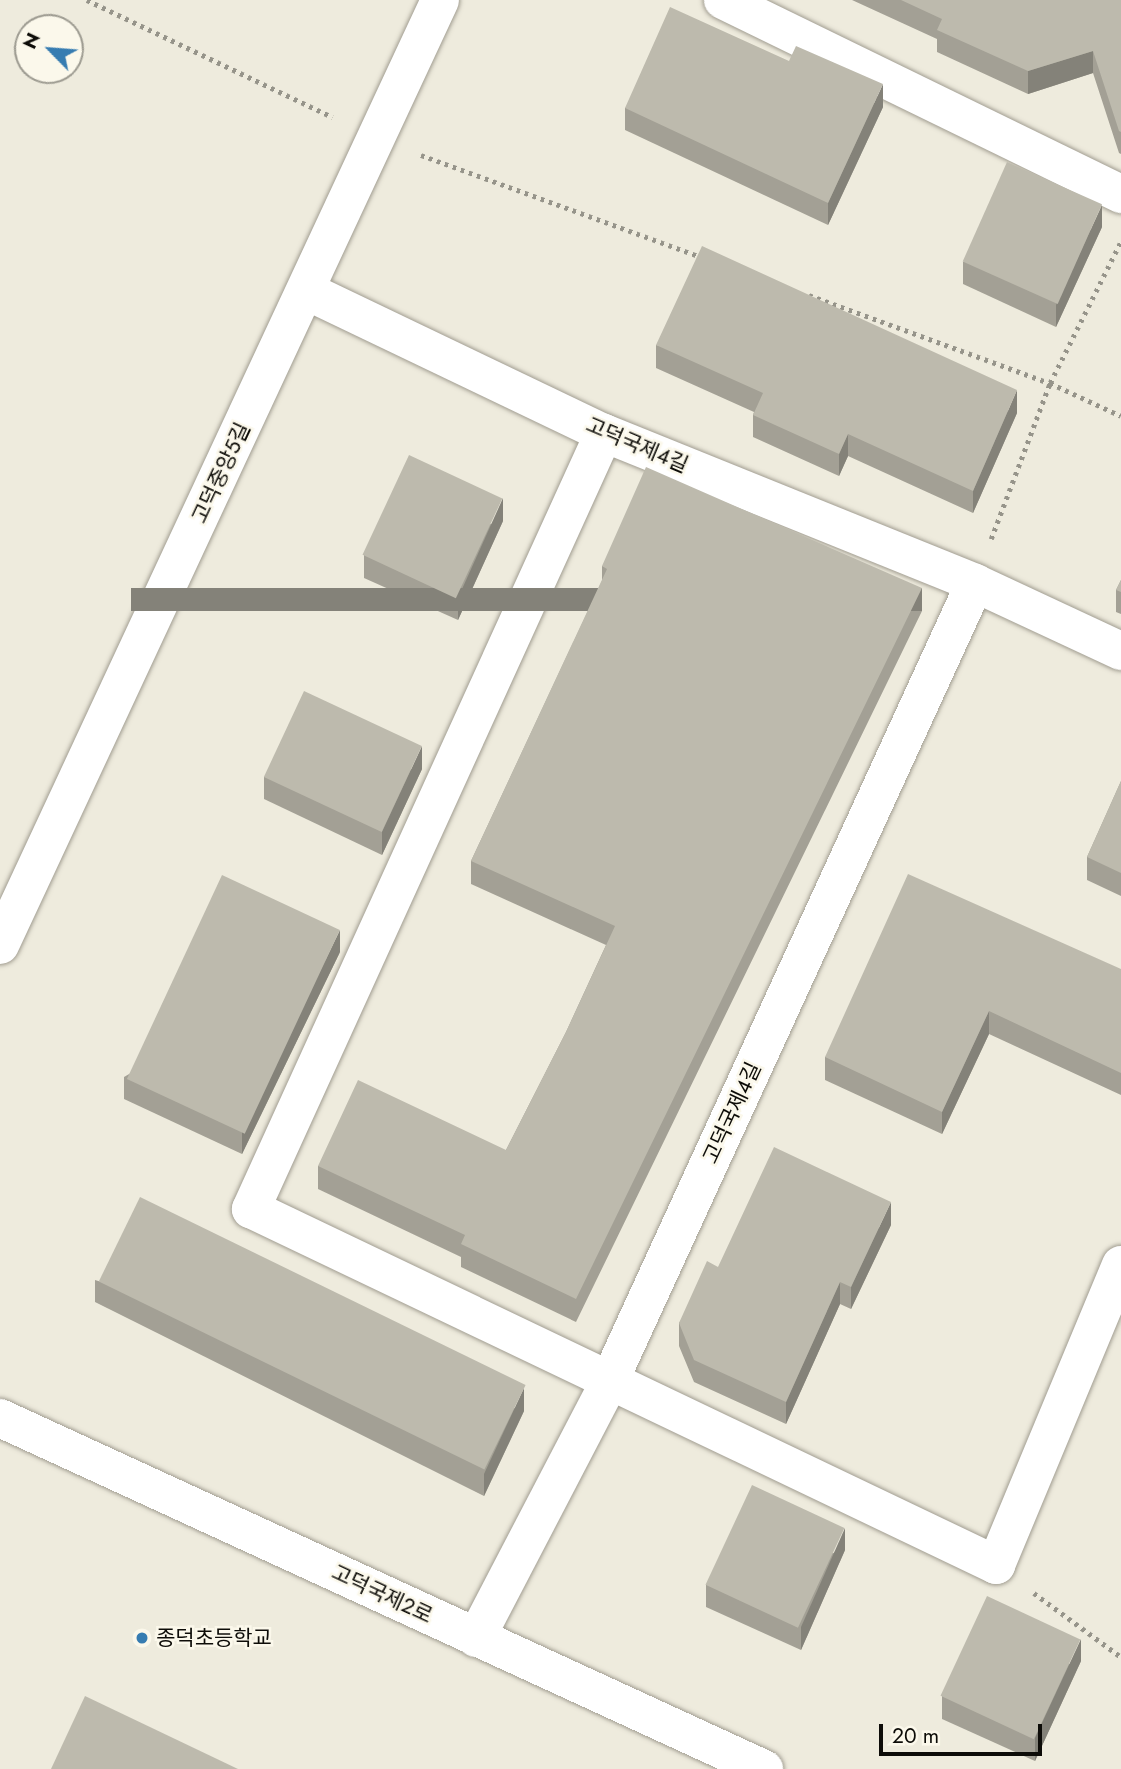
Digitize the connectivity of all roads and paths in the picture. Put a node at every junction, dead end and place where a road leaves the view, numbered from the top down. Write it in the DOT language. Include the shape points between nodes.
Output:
graph roads {
  1 [pos="87,0"];
  2 [pos="440,0"];
  3 [pos="738,3"];
  4 [pos="379,139"];
  5 [pos="1121,194"];
  6 [pos="1121,241"];
  7 [pos="715,261"];
  8 [pos="307,291"];
  9 [pos="805,294"];
  10 [pos="1050,383"];
  11 [pos="1121,416"];
  12 [pos="604,433"];
  13 [pos="975,583"];
  14 [pos="1121,651"];
  15 [pos="0,945"];
  16 [pos="1121,1265"];
  17 [pos="608,1384"];
  18 [pos="0,1418"];
  19 [pos="996,1565"];
  20 [pos="476,1638"];
  21 [pos="1121,1657"];
  22 [pos="764,1769"];
  1 -- 4 [label="path"];
  2 -- 4 [label="street, 고덕중앙5길"];
  3 -- 5 [label="street"];
  4 -- 7 [label="path"];
  4 -- 8 [label="street, 고덕중앙5길"];
  6 -- 10 [label="path"];
  8 -- 12 [label="street, 고덕국제4길"];
  8 -- 15 [label="street, 고덕중앙5길"];
  9 -- 10 [label="path"];
  10 -- 11 [label="path"];
  10 -- 13 [label="path"];
  12 -- 13 [label="street, 고덕국제4길"];
  12 -- 17 [label="street" via="251,1209"];
  13 -- 14 [label="street, 고덕국제4길"];
  13 -- 17 [label="street, 고덕국제4길"];
  16 -- 19 [label="street"];
  17 -- 19 [label="street"];
  17 -- 20 [label="street, 고덕국제4길"];
  18 -- 20 [label="street, 고덕국제2로"];
  19 -- 21 [label="path"];
  20 -- 22 [label="street, 고덕국제2로"];
}
